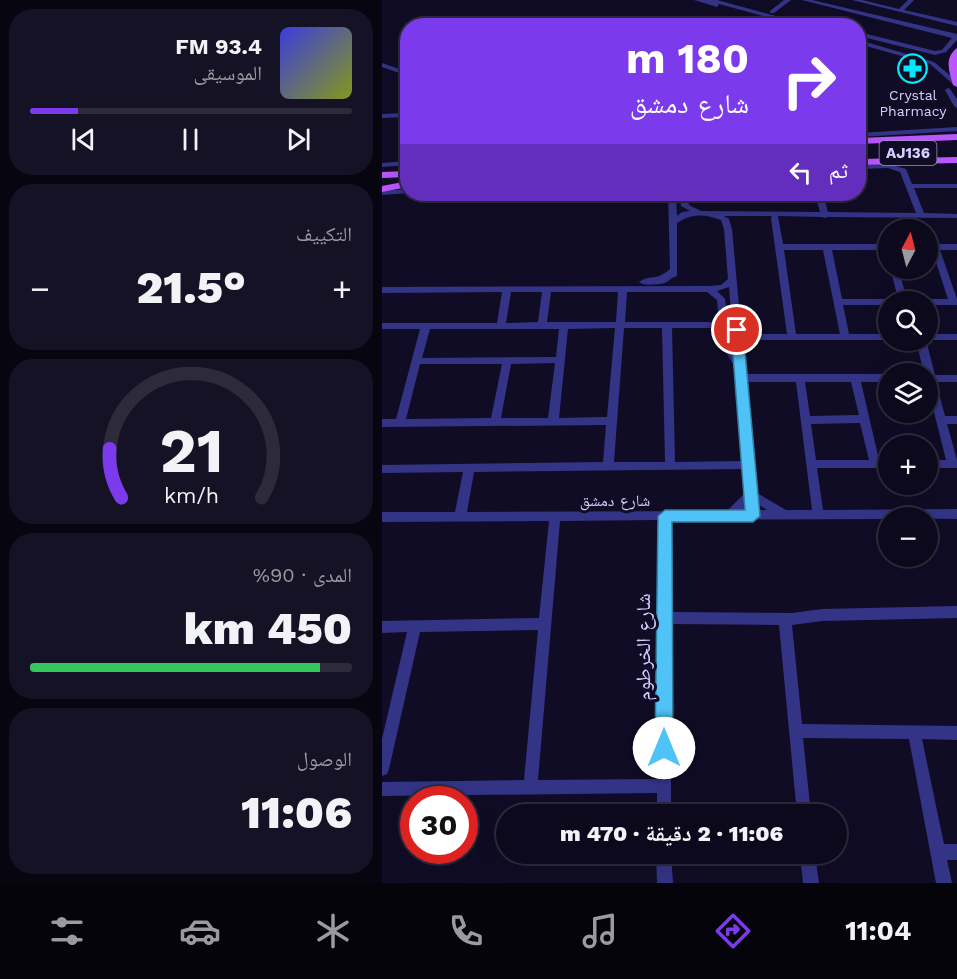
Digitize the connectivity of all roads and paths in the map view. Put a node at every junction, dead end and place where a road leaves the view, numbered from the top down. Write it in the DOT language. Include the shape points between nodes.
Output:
graph roads {
  1 [pos="697,0"];
  2 [pos="710,0"];
  3 [pos="729,0"];
  4 [pos="788,0"];
  5 [pos="805,0"];
  6 [pos="839,0"];
  7 [pos="855,0"];
  8 [pos="911,0"];
  9 [pos="830,6"];
  10 [pos="900,11"];
  11 [pos="772,12"];
  12 [pos="778,18"];
  13 [pos="780,18"];
  14 [pos="786,18"];
  15 [pos="937,19"];
  16 [pos="956,24"];
  17 [pos="926,30"];
  18 [pos="956,37"];
  19 [pos="866,40"];
  20 [pos="866,40"];
  21 [pos="901,47"];
  22 [pos="956,49"];
  23 [pos="910,56"];
  24 [pos="926,61"];
  25 [pos="382,65"];
  26 [pos="400,71"];
  27 [pos="953,88"];
  28 [pos="956,106"];
  29 [pos="400,115"];
  30 [pos="382,116"];
  31 [pos="956,129"];
  32 [pos="866,135"];
  33 [pos="956,137"];
  34 [pos="915,139"];
  35 [pos="866,141"];
  36 [pos="956,144"];
  37 [pos="866,147"];
  38 [pos="956,151"];
  39 [pos="866,154"];
  40 [pos="917,160"];
  41 [pos="956,160"];
  42 [pos="866,162"];
  43 [pos="400,164"];
  44 [pos="382,165"];
  45 [pos="866,167"];
  46 [pos="400,174"];
  47 [pos="382,175"];
  48 [pos="400,186"];
  49 [pos="910,186"];
  50 [pos="956,186"];
  51 [pos="382,189"];
  52 [pos="400,190"];
  53 [pos="672,201"];
  54 [pos="684,201"];
  55 [pos="821,201"];
  56 [pos="706,213"];
  57 [pos="824,216"];
  58 [pos="921,216"];
  59 [pos="956,216"];
  60 [pos="775,218"];
  61 [pos="672,222"];
  62 [pos="728,229"];
  63 [pos="779,247"];
  64 [pos="827,247"];
  65 [pos="938,247"];
  66 [pos="956,247"];
  67 [pos="878,249"];
  68 [pos="938,261"];
  69 [pos="674,270"];
  70 [pos="733,280"];
  71 [pos="569,289"];
  72 [pos="623,289"];
  73 [pos="687,289"];
  74 [pos="709,289"];
  75 [pos="382,290"];
  76 [pos="507,290"];
  77 [pos="547,290"];
  78 [pos="838,302"];
  79 [pos="878,302"];
  80 [pos="938,302"];
  81 [pos="955,302"];
  82 [pos="426,325"];
  83 [pos="501,325"];
  84 [pos="542,325"];
  85 [pos="564,325"];
  86 [pos="620,325"];
  87 [pos="667,325"];
  88 [pos="724,325"];
  89 [pos="382,326"];
  90 [pos="737,330"];
  91 [pos="753,337"];
  92 [pos="792,337"];
  93 [pos="845,337"];
  94 [pos="878,337"];
  95 [pos="938,337"];
  96 [pos="956,337"];
  97 [pos="738,344"];
  98 [pos="560,360"];
  99 [pos="416,361"];
  100 [pos="506,361"];
  101 [pos="741,372"];
  102 [pos="800,378"];
  103 [pos="855,378"];
  104 [pos="878,378"];
  105 [pos="938,378"];
  106 [pos="956,379"];
  107 [pos="938,410"];
  108 [pos="864,419"];
  109 [pos="806,420"];
  110 [pos="941,420"];
  111 [pos="956,420"];
  112 [pos="612,421"];
  113 [pos="495,422"];
  114 [pos="553,422"];
  115 [pos="382,423"];
  116 [pos="400,423"];
  117 [pos="812,464"];
  118 [pos="876,464"];
  119 [pos="938,464"];
  120 [pos="954,464"];
  121 [pos="749,465"];
  122 [pos="670,466"];
  123 [pos="608,467"];
  124 [pos="469,468"];
  125 [pos="382,469"];
  126 [pos="751,495"];
  127 [pos="956,514"];
  128 [pos="555,516"];
  129 [pos="665,516"];
  130 [pos="728,516"];
  131 [pos="753,516"];
  132 [pos="788,516"];
  133 [pos="818,516"];
  134 [pos="382,517"];
  135 [pos="460,517"];
  136 [pos="956,612"];
  137 [pos="664,618"];
  138 [pos="785,619"];
  139 [pos="545,624"];
  140 [pos="415,626"];
  141 [pos="382,627"];
  142 [pos="796,731"];
  143 [pos="914,732"];
  144 [pos="956,733"];
  145 [pos="382,769"];
  146 [pos="664,786"];
  147 [pos="530,787"];
  148 [pos="382,789"];
  149 [pos="664,804"];
  150 [pos="803,804"];
  151 [pos="938,852"];
  152 [pos="956,852"];
  153 [pos="664,864"];
  154 [pos="809,864"];
  155 [pos="665,883"];
  156 [pos="811,883"];
  157 [pos="944,883"];
  1 -- 12 [label="street"];
  2 -- 13 [label="street"];
  3 -- 11 [label="street"];
  4 -- 11 [label="street"];
  5 -- 9 [label="street"];
  6 -- 9 [label="street"];
  7 -- 10 [label="street"];
  8 -- 10 [label="street"];
  9 -- 17 [label="street"];
  10 -- 15 [label="street"];
  11 -- 14 [label="street"];
  15 -- 16 [label="street"];
  15 -- 17 [label="street"];
  17 -- 18 [label="street"];
  18 -- 21 [label="street" via="939,52"];
  19 -- 21 [label="street"];
  20 -- 23 [label="street"];
  21 -- 23 [label="street"];
  21 -- 24 [label="street" via="942,60"];
  22 -- 23 [label="street" via="936,56"];
  22 -- 27 [label="main road" via="951,64"];
  23 -- 24 [label="street"];
  24 -- 27 [label="street" via="941,68"];
  25 -- 26 [label="street"];
  27 -- 28 [label="street"];
  29 -- 30 [label="street"];
  31 -- 32 [label="street"];
  33 -- 34 [label="main road"];
  33 -- 34 [label="main road"];
  34 -- 35 [label="main road"];
  36 -- 37 [label="main road, AJ136"];
  38 -- 39 [label="main road, AJ136"];
  40 -- 41 [label="main road"];
  40 -- 41 [label="main road"];
  40 -- 42 [label="main road"];
  43 -- 44 [label="street"];
  45 -- 49 [label="street" via="889,166 905,174"];
  46 -- 47 [label="main road"];
  48 -- 51 [label="main road"];
  49 -- 50 [label="street"];
  49 -- 58 [label="street"];
  51 -- 52 [label="street"];
  53 -- 61 [label="street"];
  54 -- 56 [label="street" via="685,206"];
  55 -- 57 [label="street"];
  56 -- 57 [label="street"];
  56 -- 61 [label="street" via="685,214"];
  56 -- 62 [label="street" via="722,217"];
  57 -- 58 [label="street"];
  57 -- 60 [label="street"];
  58 -- 59 [label="street"];
  60 -- 62 [label="street" via="740,220"];
  60 -- 63 [label="street"];
  61 -- 69 [label="street"];
  62 -- 70 [label="street"];
  63 -- 64 [label="street"];
  63 -- 92 [label="street"];
  64 -- 67 [label="street"];
  64 -- 78 [label="street"];
  65 -- 66 [label="street"];
  68 -- 81 [label="street"];
  69 -- 71 [label="street" via="667,278 654,282 601,282"];
  69 -- 73 [label="street" via="677,283"];
  70 -- 74 [label="street"];
  70 -- 90 [label="street"];
  71 -- 72 [label="street"];
  71 -- 77 [label="street"];
  72 -- 73 [label="street"];
  72 -- 86 [label="street"];
  73 -- 74 [label="street"];
  74 -- 88 [label="street" via="721,299"];
  75 -- 76 [label="street"];
  76 -- 77 [label="street"];
  76 -- 83 [label="street"];
  77 -- 84 [label="street"];
  78 -- 79 [label="street"];
  78 -- 93 [label="street"];
  80 -- 81 [label="street"];
  82 -- 83 [label="street"];
  82 -- 89 [label="street"];
  82 -- 99 [label="street"];
  83 -- 84 [label="street"];
  84 -- 85 [label="street"];
  85 -- 86 [label="street"];
  85 -- 98 [label="street"];
  86 -- 87 [label="street"];
  86 -- 112 [label="street"];
  87 -- 88 [label="street"];
  87 -- 122 [label="street"];
  88 -- 101 [label="street" via="728,350"];
  90 -- 91 [label="street"];
  90 -- 97 [label="street"];
  91 -- 92 [label="street"];
  91 -- 97 [label="street"];
  92 -- 93 [label="street"];
  93 -- 94 [label="street"];
  95 -- 96 [label="street"];
  97 -- 101 [label="street"];
  98 -- 100 [label="street"];
  98 -- 114 [label="street"];
  99 -- 100 [label="street"];
  99 -- 116 [label="street"];
  100 -- 113 [label="street"];
  101 -- 102 [label="street"];
  101 -- 121 [label="street"];
  102 -- 103 [label="street"];
  102 -- 109 [label="street"];
  103 -- 104 [label="street"];
  103 -- 108 [label="street"];
  105 -- 106 [label="street"];
  107 -- 110 [label="street"];
  108 -- 109 [label="street"];
  108 -- 118 [label="street"];
  109 -- 117 [label="street"];
  110 -- 111 [label="street"];
  110 -- 120 [label="street"];
  112 -- 114 [label="street"];
  112 -- 123 [label="street"];
  113 -- 114 [label="street"];
  113 -- 116 [label="street"];
  115 -- 116 [label="street"];
  117 -- 118 [label="street"];
  117 -- 133 [label="street"];
  119 -- 120 [label="street"];
  121 -- 122 [label="street"];
  121 -- 126 [label="street"];
  122 -- 123 [label="street"];
  123 -- 124 [label="street"];
  124 -- 125 [label="street"];
  124 -- 135 [label="street"];
  126 -- 130 [label="street"];
  126 -- 131 [label="street"];
  126 -- 132 [label="street"];
  127 -- 133 [label="street, شارع دمشق"];
  128 -- 129 [label="street, شارع دمشق"];
  128 -- 135 [label="street, شارع دمشق"];
  128 -- 139 [label="street"];
  129 -- 130 [label="street, شارع دمشق"];
  129 -- 137 [label="street, شارع الخرطوم"];
  130 -- 131 [label="street, شارع دمشق"];
  131 -- 132 [label="street, شارع دمشق"];
  132 -- 133 [label="street, شارع دمشق"];
  134 -- 135 [label="street, شارع دمشق"];
  136 -- 138 [label="street"];
  137 -- 138 [label="street"];
  137 -- 146 [label="street, شارع الخرطوم"];
  138 -- 142 [label="street"];
  139 -- 140 [label="street"];
  139 -- 147 [label="street"];
  140 -- 141 [label="street"];
  140 -- 145 [label="street"];
  142 -- 143 [label="street"];
  142 -- 150 [label="street"];
  143 -- 144 [label="street"];
  143 -- 151 [label="street"];
  146 -- 147 [label="street"];
  146 -- 149 [label="street, شارع الخرطوم"];
  147 -- 148 [label="street"];
  151 -- 152 [label="street"];
  151 -- 157 [label="street"];
  153 -- 155 [label="street"];
  154 -- 156 [label="street"];
}
